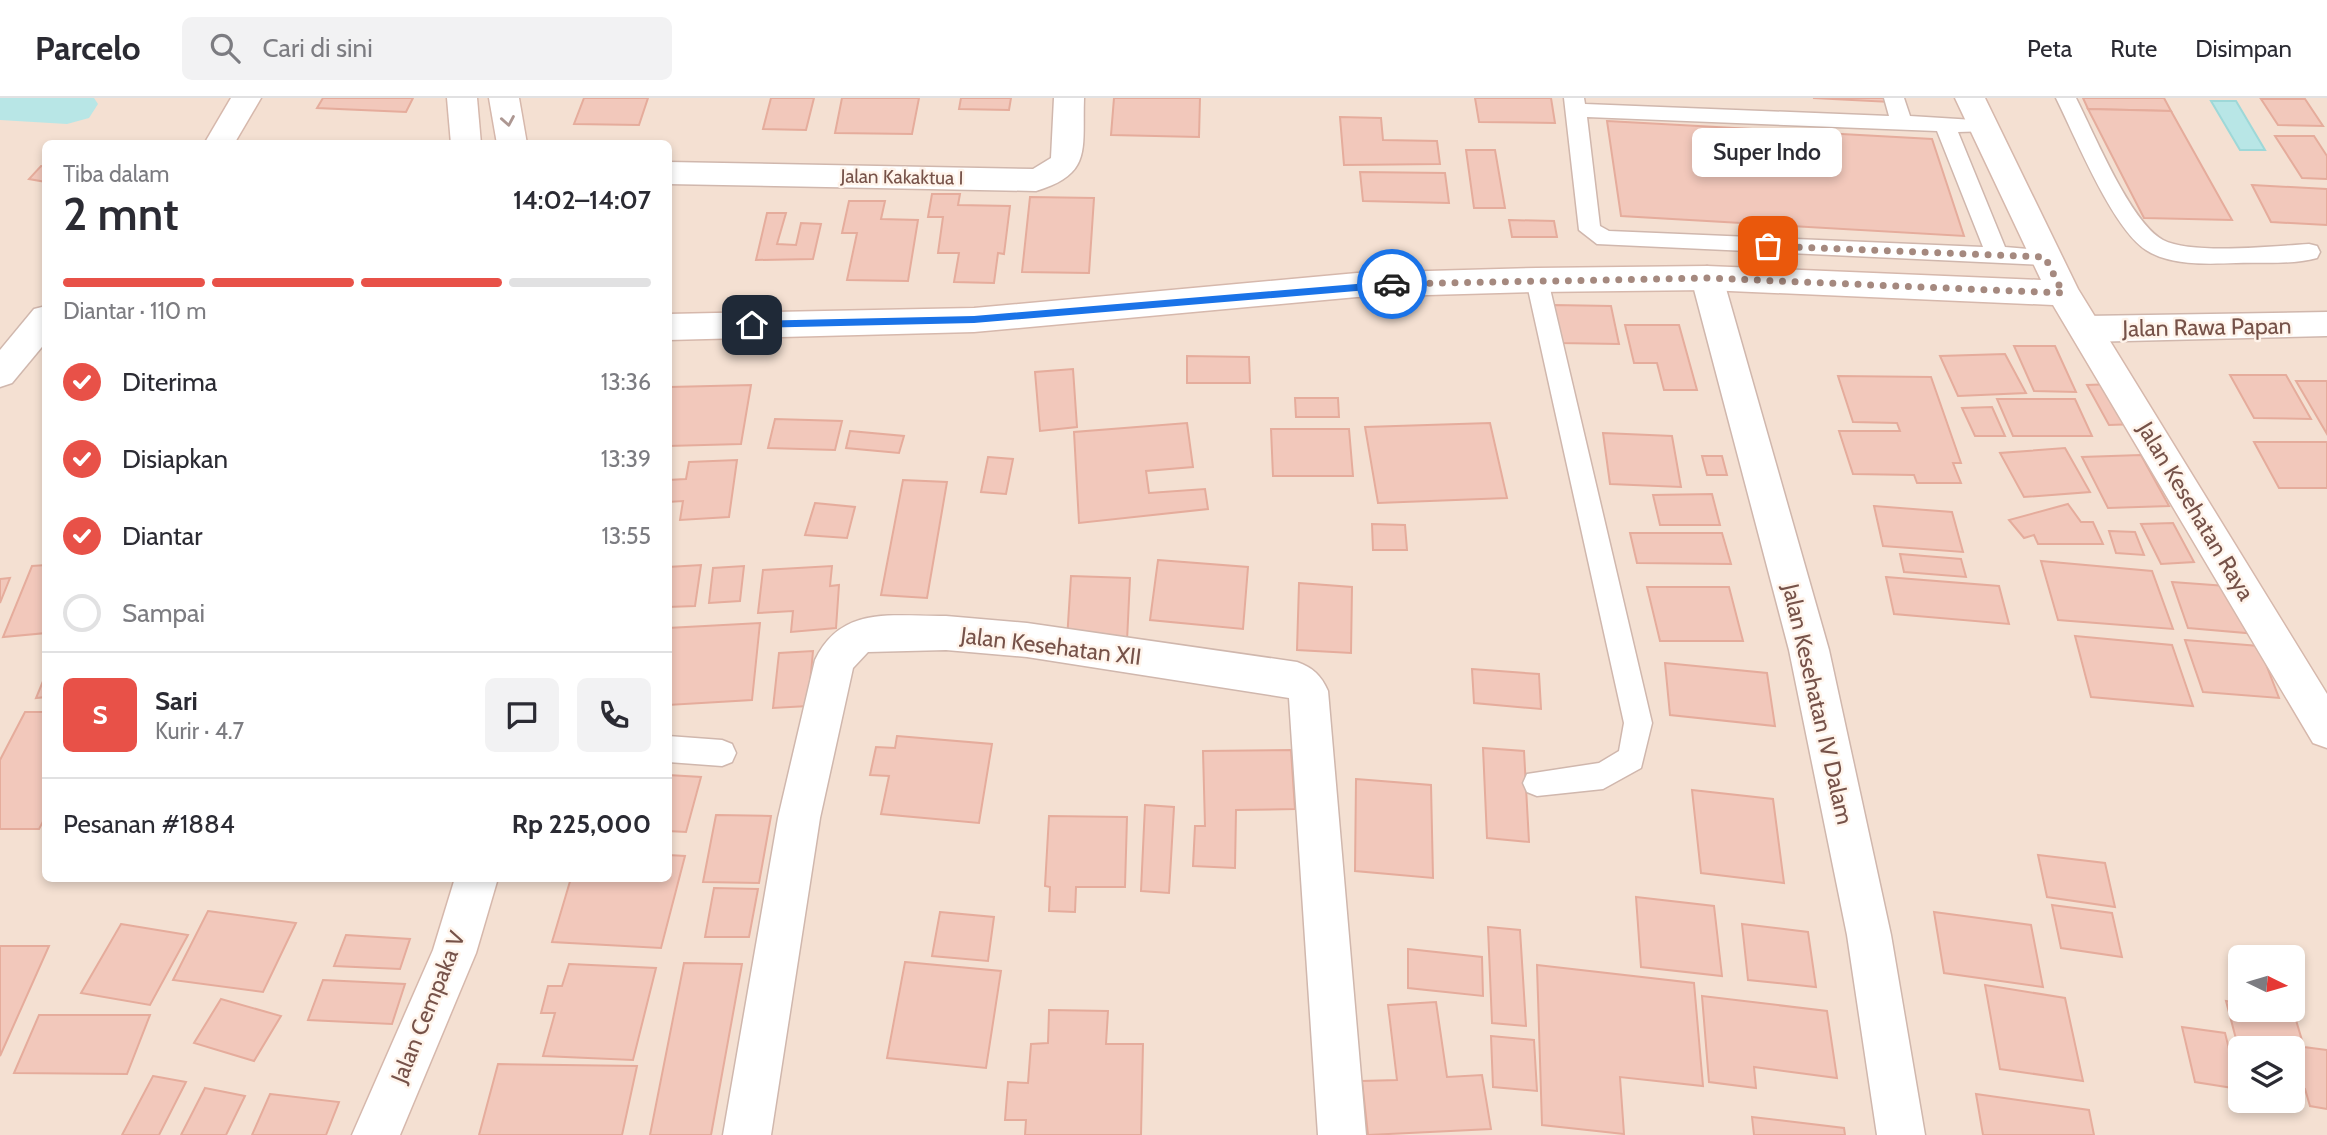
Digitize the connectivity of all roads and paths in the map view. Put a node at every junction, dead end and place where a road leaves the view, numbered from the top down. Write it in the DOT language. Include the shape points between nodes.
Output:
graph roads {
  1 [pos="246,98"];
  2 [pos="462,98"];
  3 [pos="504,98"];
  4 [pos="1069,98"];
  5 [pos="1894,98"];
  6 [pos="1970,98"];
  7 [pos="2066,98"];
  8 [pos="1575,104"];
  9 [pos="1701,107"];
  10 [pos="1902,124"];
  11 [pos="1945,125"];
  12 [pos="1983,127"];
  13 [pos="221,140"];
  14 [pos="466,140"];
  15 [pos="511,140"];
  16 [pos="672,173"];
  17 [pos="2309,252"];
  18 [pos="1997,255"];
  19 [pos="2045,257"];
  20 [pos="1707,278"];
  21 [pos="1537,280"];
  22 [pos="2063,293"];
  23 [pos="42,322"];
  24 [pos="2327,324"];
  25 [pos="672,327"];
  26 [pos="2086,329"];
  27 [pos="4,364"];
  28 [pos="2323,716"];
  29 [pos="672,749"];
  30 [pos="722,753"];
  31 [pos="1537,783"];
  32 [pos="476,882"];
  33 [pos="376,1135"];
  34 [pos="747,1135"];
  35 [pos="1342,1135"];
  36 [pos="1901,1135"];
  1 -- 13 [label="street"];
  2 -- 14 [label="street"];
  3 -- 15 [label="street, one-way"];
  4 -- 16 [label="street, Jalan Kakaktua I" via="1066,161 1056,172 1036,180"];
  5 -- 10 [label="lane"];
  6 -- 12 [label="street, Jalan Kesehatan Raya"];
  7 -- 17 [label="lane" via="2136,230 2156,247 2184,254"];
  8 -- 9 [label="lane"];
  8 -- 18 [label="lane" via="1590,230 1605,239"];
  9 -- 10 [label="lane"];
  10 -- 11 [label="lane"];
  11 -- 12 [label="lane"];
  11 -- 18 [label="lane"];
  12 -- 19 [label="street, Jalan Kesehatan Raya"];
  18 -- 19 [label="lane"];
  19 -- 22 [label="street, Jalan Kesehatan Raya"];
  20 -- 21 [label="street"];
  20 -- 22 [label="street"];
  20 -- 36 [label="street, Jalan Kesehatan IV Dalam" via="1809,650 1869,935"];
  21 -- 25 [label="street" via="1357,285 974,320"];
  21 -- 31 [label="lane" via="1638,723 1631,759 1603,776"];
  22 -- 26 [label="street, Jalan Kesehatan Raya"];
  23 -- 27 [label="street"];
  24 -- 26 [label="street, Jalan Rawa Papan"];
  26 -- 28 [label="street, Jalan Kesehatan Raya"];
  29 -- 30 [label="lane"];
  32 -- 33 [label="street, Jalan Cempaka V" via="454,953"];
  34 -- 35 [label="street, Jalan Kesehatan XII" via="799,818 835,660 859,635 946,633 1027,640 1297,680 1308,691"];
}
